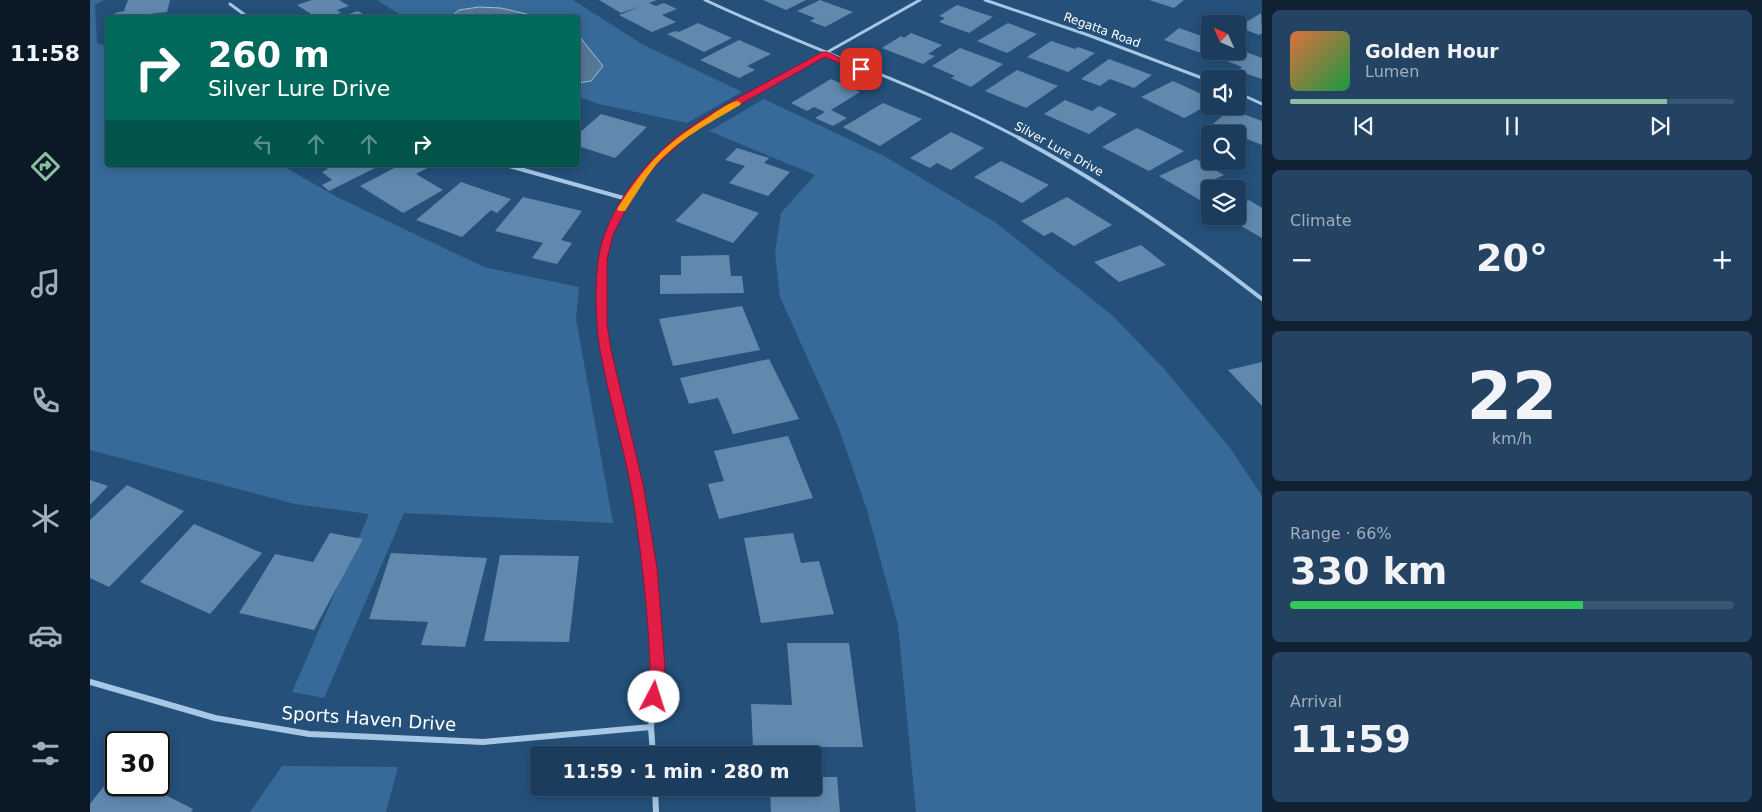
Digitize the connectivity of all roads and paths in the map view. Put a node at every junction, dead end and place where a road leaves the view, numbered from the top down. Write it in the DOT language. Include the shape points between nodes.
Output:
graph roads {
  1 [pos="705,0"];
  2 [pos="920,0"];
  3 [pos="985,0"];
  4 [pos="230,4"];
  5 [pos="244,15"];
  6 [pos="825,54"];
  7 [pos="1201,79"];
  8 [pos="1246,97"];
  9 [pos="1262,104"];
  10 [pos="513,167"];
  11 [pos="627,199"];
  12 [pos="1262,299"];
  13 [pos="90,682"];
  14 [pos="652,727"];
  15 [pos="653,746"];
  16 [pos="655,796"];
  17 [pos="656,812"];
  1 -- 6 [label="street, Silver Lure Drive"];
  2 -- 6 [label="street"];
  3 -- 7 [label="street, Regatta Road"];
  4 -- 5 [label="street"];
  6 -- 11 [label="street" via="684,135 654,162"];
  6 -- 12 [label="street, Silver Lure Drive" via="1016,136 1089,176 1196,246"];
  8 -- 9 [label="street"];
  10 -- 11 [label="street"];
  11 -- 14 [label="street" via="609,235 603,260 602,324 637,484 650,568 657,666"];
  13 -- 14 [label="street, Sports Haven Drive" via="215,718 309,734 483,742"];
  14 -- 15 [label="street"];
  16 -- 17 [label="street"];
}
